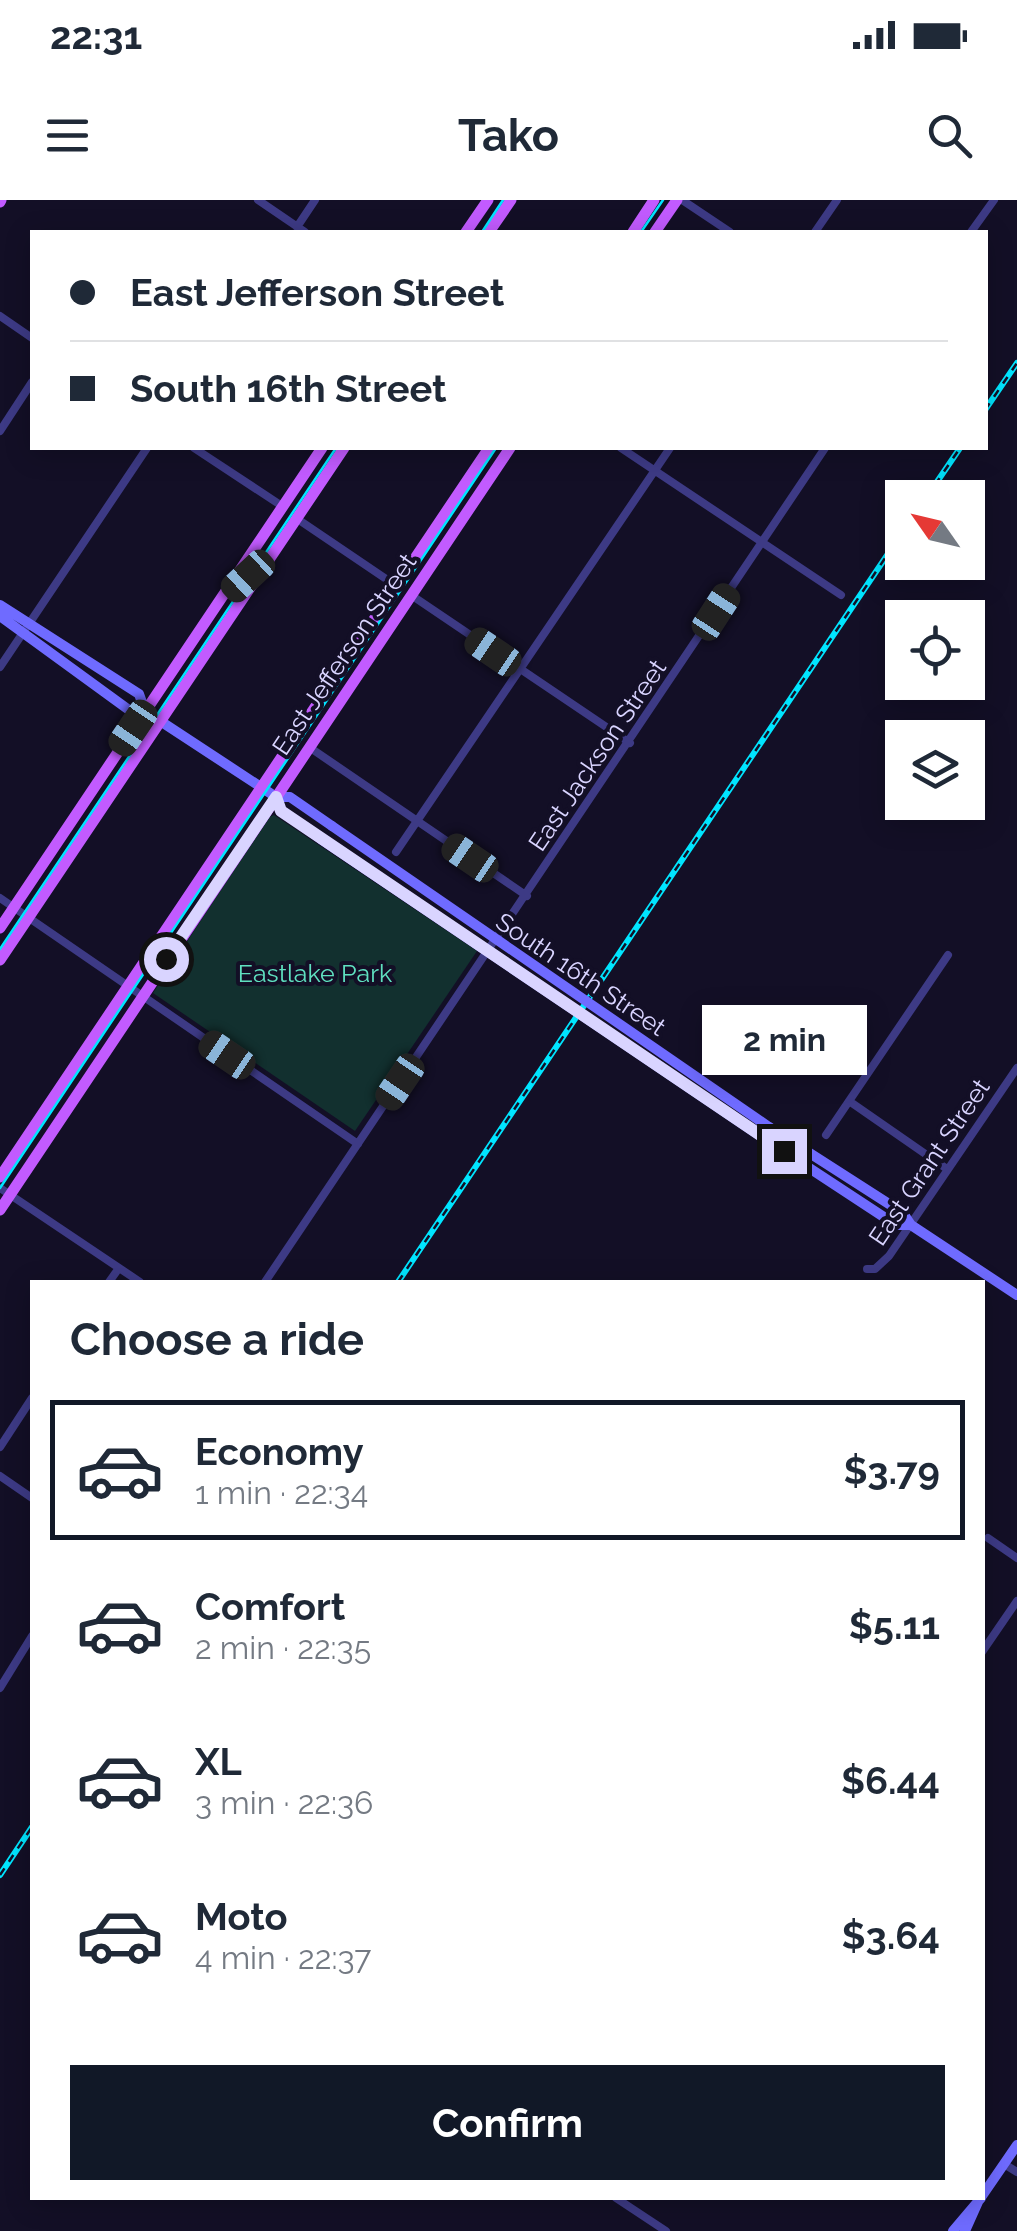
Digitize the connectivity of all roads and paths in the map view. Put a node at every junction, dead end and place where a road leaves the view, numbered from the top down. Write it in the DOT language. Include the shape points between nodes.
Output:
graph roads {
  1 [pos="258,200"];
  2 [pos="315,200"];
  3 [pos="510,200"];
  4 [pos="654,200"];
  5 [pos="680,200"];
  6 [pos="837,200"];
  7 [pos="994,200"];
  8 [pos="487,203"];
  9 [pos="656,229"];
  10 [pos="301,230"];
  11 [pos="467,230"];
  12 [pos="490,230"];
  13 [pos="633,230"];
  14 [pos="727,230"];
  15 [pos="816,230"];
  16 [pos="972,230"];
  17 [pos="0,316"];
  18 [pos="30,337"];
  19 [pos="30,385"];
  20 [pos="0,431"];
  21 [pos="146,450"];
  22 [pos="197,450"];
  23 [pos="321,450"];
  24 [pos="343,450"];
  25 [pos="488,450"];
  26 [pos="509,450"];
  27 [pos="625,450"];
  28 [pos="669,450"];
  29 [pos="824,450"];
  30 [pos="654,470"];
  31 [pos="486,482"];
  32 [pos="282,506"];
  33 [pos="296,518"];
  34 [pos="762,542"];
  35 [pos="275,549"];
  36 [pos="416,555"];
  37 [pos="395,585"];
  38 [pos="411,595"];
  39 [pos="840,595"];
  40 [pos="0,606"];
  41 [pos="214,608"];
  42 [pos="0,616"];
  43 [pos="30,621"];
  44 [pos="21,635"];
  45 [pos="0,666"];
  46 [pos="520,670"];
  47 [pos="144,711"];
  48 [pos="159,721"];
  49 [pos="630,743"];
  50 [pos="309,747"];
  51 [pos="260,787"];
  52 [pos="276,797"];
  53 [pos="417,822"];
  54 [pos="396,852"];
  55 [pos="527,896"];
  56 [pos="0,898"];
  57 [pos="206,901"];
  58 [pos="14,907"];
  59 [pos="28,918"];
  60 [pos="0,928"];
  61 [pos="16,936"];
  62 [pos="0,952"];
  63 [pos="948,956"];
  64 [pos="0,960"];
  65 [pos="139,968"];
  66 [pos="128,986"];
  67 [pos="142,996"];
  68 [pos="1017,1068"];
  69 [pos="849,1101"];
  70 [pos="766,1132"];
  71 [pos="826,1135"];
  72 [pos="358,1144"];
  73 [pos="948,1169"];
  74 [pos="0,1177"];
  75 [pos="5,1191"];
  76 [pos="0,1210"];
  77 [pos="910,1225"];
  78 [pos="118,1268"];
  79 [pos="868,1269"];
  80 [pos="110,1280"];
  81 [pos="137,1280"];
  82 [pos="265,1280"];
  83 [pos="1017,1295"];
  84 [pos="30,1401"];
  85 [pos="0,1447"];
  86 [pos="0,1476"];
  87 [pos="30,1497"];
  88 [pos="988,1538"];
  89 [pos="1017,1558"];
  90 [pos="1017,1600"];
  91 [pos="30,1639"];
  92 [pos="985,1648"];
  93 [pos="0,1688"];
  94 [pos="1017,2145"];
  95 [pos="1004,2164"];
  96 [pos="1017,2172"];
  97 [pos="985,2192"];
  98 [pos="619,2200"];
  99 [pos="978,2200"];
  100 [pos="980,2200"];
  101 [pos="666,2231"];
  102 [pos="952,2231"];
  103 [pos="965,2231"];
  1 -- 10 [label="street"];
  2 -- 10 [label="street"];
  3 -- 12 [label="main road"];
  4 -- 13 [label="main road"];
  5 -- 9 [label="main road"];
  5 -- 14 [label="street"];
  6 -- 15 [label="street"];
  7 -- 16 [label="street"];
  8 -- 11 [label="main road"];
  17 -- 18 [label="street"];
  19 -- 20 [label="street"];
  21 -- 43 [label="street"];
  22 -- 32 [label="street"];
  23 -- 32 [label="main road"];
  24 -- 33 [label="main road"];
  25 -- 36 [label="main road, East Jefferson Street"];
  26 -- 31 [label="main road, East Jefferson Street"];
  27 -- 30 [label="street"];
  28 -- 30 [label="street"];
  29 -- 34 [label="street, East Jackson Street"];
  30 -- 34 [label="street"];
  30 -- 46 [label="street"];
  31 -- 36 [label="main road, East Jefferson Street"];
  31 -- 38 [label="main road, East Jefferson Street"];
  32 -- 41 [label="main road"];
  33 -- 35 [label="main road"];
  33 -- 37 [label="street"];
  34 -- 39 [label="street"];
  34 -- 49 [label="street, East Jackson Street"];
  35 -- 41 [label="main road"];
  35 -- 48 [label="main road"];
  36 -- 37 [label="main road, East Jefferson Street"];
  37 -- 51 [label="main road, East Jefferson Street"];
  38 -- 46 [label="street"];
  38 -- 50 [label="main road, East Jefferson Street"];
  40 -- 43 [label="main road"];
  41 -- 47 [label="main road"];
  42 -- 44 [label="main road"];
  43 -- 44 [label="street"];
  43 -- 47 [label="main road" via="140,694"];
  44 -- 45 [label="street"];
  44 -- 47 [label="main road" via="129,710"];
  46 -- 49 [label="street"];
  46 -- 53 [label="street"];
  47 -- 48 [label="main road, South 16th Street"];
  47 -- 58 [label="main road"];
  48 -- 51 [label="main road, South 16th Street"];
  48 -- 59 [label="main road"];
  49 -- 55 [label="street, East Jackson Street"];
  50 -- 52 [label="main road, East Jefferson Street"];
  50 -- 53 [label="street"];
  51 -- 52 [label="main road, South 16th Street"];
  51 -- 65 [label="main road, East Jefferson Street"];
  52 -- 57 [label="main road, East Jefferson Street"];
  52 -- 70 [label="main road, South 16th Street, bridge" via="290,798 332,826"];
  52 -- 70 [label="main road, South 16th Street, bridge" via="281,811 321,839"];
  53 -- 54 [label="street"];
  53 -- 55 [label="street"];
  55 -- 72 [label="street, East Jackson Street"];
  56 -- 58 [label="street"];
  57 -- 65 [label="main road, East Jefferson Street"];
  57 -- 67 [label="main road, East Jefferson Street"];
  58 -- 59 [label="street"];
  58 -- 60 [label="main road"];
  59 -- 61 [label="main road"];
  59 -- 66 [label="street"];
  61 -- 62 [label="main road"];
  61 -- 64 [label="main road"];
  63 -- 69 [label="street"];
  65 -- 66 [label="main road, East Jefferson Street"];
  66 -- 67 [label="street"];
  66 -- 74 [label="main road, East Jefferson Street"];
  67 -- 72 [label="street"];
  67 -- 75 [label="main road, East Jefferson Street"];
  68 -- 73 [label="street, East Grant Street"];
  69 -- 71 [label="street"];
  69 -- 73 [label="street"];
  70 -- 77 [label="main road, South 16th Street" via="896,1225"];
  72 -- 82 [label="street, East Jackson Street"];
  73 -- 77 [label="street, East Grant Street"];
  75 -- 76 [label="main road, East Jefferson Street"];
  75 -- 78 [label="street"];
  77 -- 79 [label="street, East Grant Street" via="884,1262"];
  77 -- 83 [label="main road, South 16th Street"];
  78 -- 80 [label="street"];
  78 -- 81 [label="street"];
  84 -- 85 [label="street"];
  86 -- 87 [label="street"];
  88 -- 89 [label="street"];
  90 -- 92 [label="street"];
  91 -- 93 [label="street"];
  94 -- 95 [label="main road"];
  95 -- 96 [label="street"];
  95 -- 97 [label="main road"];
  98 -- 101 [label="street"];
  99 -- 102 [label="main road"];
  100 -- 103 [label="main road"];
}
